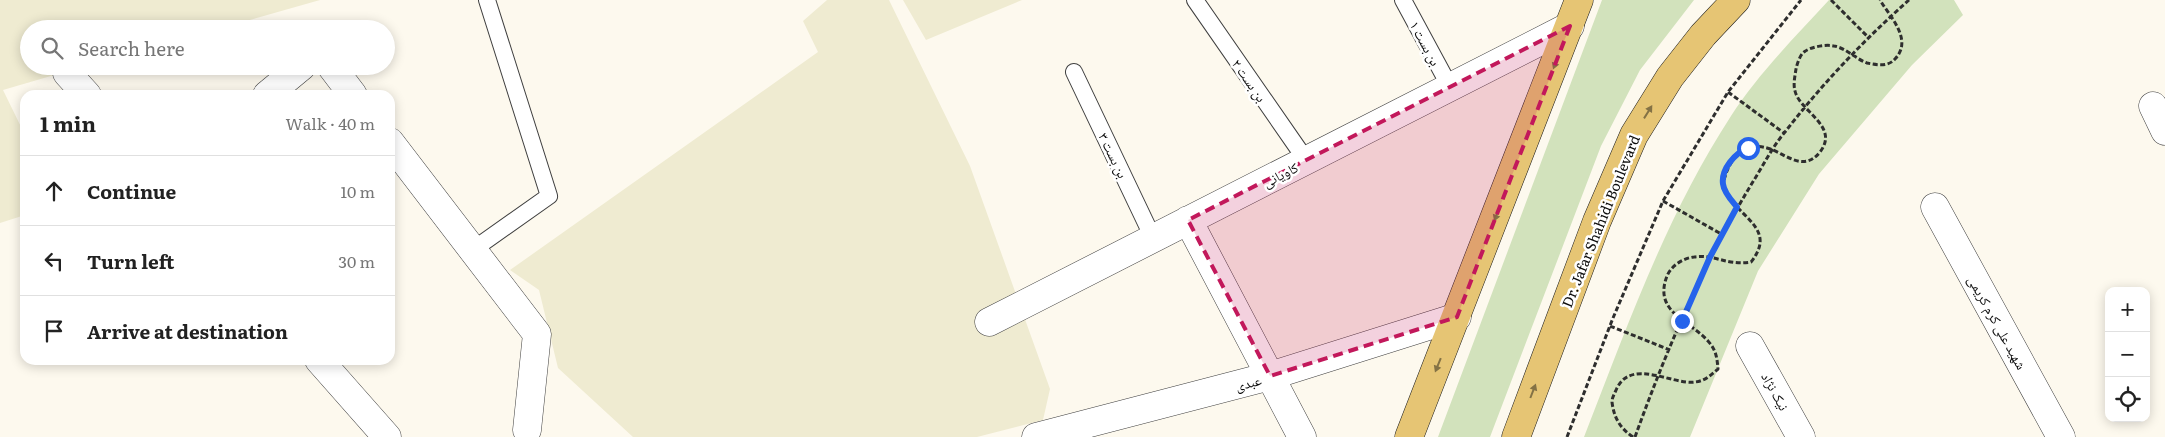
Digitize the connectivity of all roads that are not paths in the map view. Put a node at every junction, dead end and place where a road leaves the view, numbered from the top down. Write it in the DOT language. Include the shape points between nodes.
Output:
graph roads {
  1 [pos="487,0"];
  2 [pos="1194,0"];
  3 [pos="1403,0"];
  4 [pos="1579,0"];
  5 [pos="1736,0"];
  6 [pos="1570,26"];
  7 [pos="1074,72"];
  8 [pos="70,75"];
  9 [pos="291,75"];
  10 [pos="338,75"];
  11 [pos="1450,87"];
  12 [pos="83,90"];
  13 [pos="273,90"];
  14 [pos="349,90"];
  15 [pos="2153,106"];
  16 [pos="2165,131"];
  17 [pos="395,148"];
  18 [pos="1306,160"];
  19 [pos="1935,206"];
  20 [pos="1188,220"];
  21 [pos="1153,238"];
  22 [pos="474,249"];
  23 [pos="1457,317"];
  24 [pos="989,322"];
  25 [pos="1750,346"];
  26 [pos="323,365"];
  27 [pos="1270,376"];
  28 [pos="1124,426"];
  29 [pos="526,435"];
  30 [pos="387,437"];
  31 [pos="1036,437"];
  32 [pos="1302,437"];
  33 [pos="1409,437"];
  34 [pos="1516,437"];
  35 [pos="1801,437"];
  36 [pos="2061,437"];
  1 -- 22 [label="lane" via="549,196"];
  2 -- 18 [label="lane, بن بست ۲"];
  3 -- 11 [label="lane, بن بست ۱"];
  4 -- 6 [label="main road"];
  34 -- 5 [label="main road, Dr. Jafar Shahidi Boulevard, one-way" via="1597,221 1634,135 1670,77"];
  6 -- 11 [label="street, کاویانی"];
  6 -- 23 [label="main road, one-way"];
  7 -- 21 [label="lane, بن بست ۳"];
  8 -- 12 [label="street"];
  9 -- 13 [label="street"];
  10 -- 14 [label="street"];
  11 -- 18 [label="street, کاویانی"];
  15 -- 16 [label="street"];
  17 -- 22 [label="street"];
  18 -- 20 [label="street, کاویانی"];
  19 -- 36 [label="street, شهید علی کرم کریمی"];
  20 -- 21 [label="street, کاویانی"];
  20 -- 27 [label="street"];
  21 -- 24 [label="street, کاویانی"];
  22 -- 29 [label="street" via="537,334"];
  23 -- 27 [label="street, عبدی"];
  23 -- 33 [label="main road, one-way"];
  25 -- 35 [label="street, نیک نژاد"];
  26 -- 30 [label="street"];
  27 -- 28 [label="street, عبدی"];
  27 -- 32 [label="street"];
  28 -- 31 [label="street, عبدی"];
}
